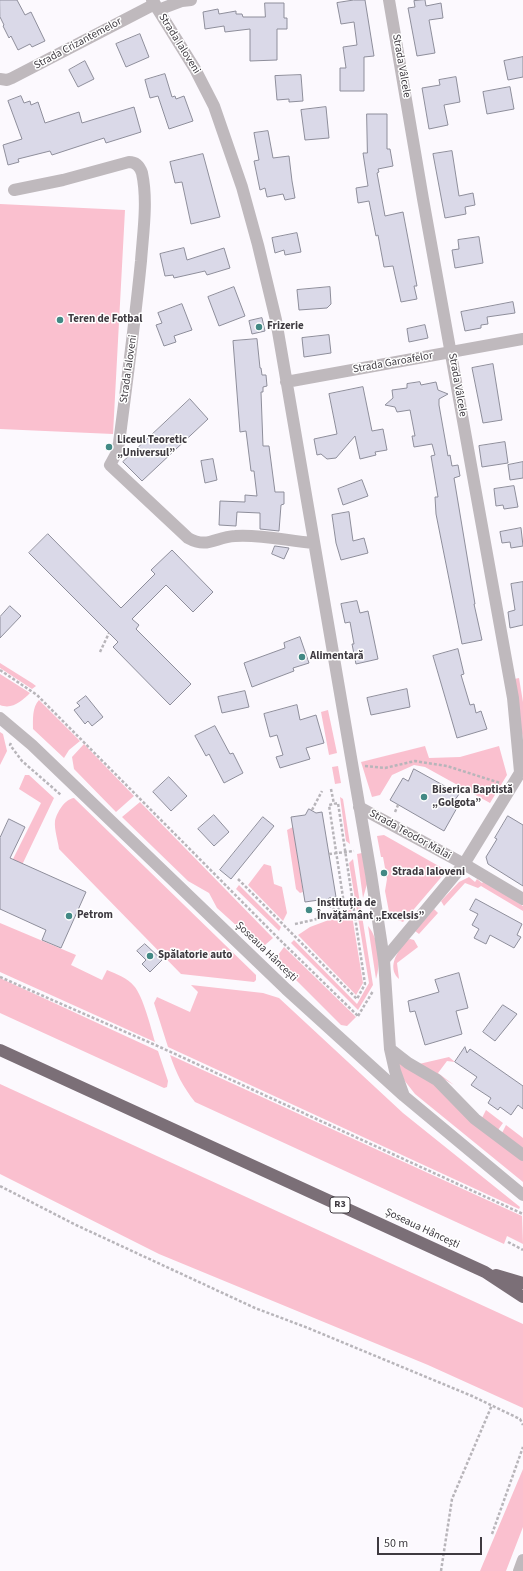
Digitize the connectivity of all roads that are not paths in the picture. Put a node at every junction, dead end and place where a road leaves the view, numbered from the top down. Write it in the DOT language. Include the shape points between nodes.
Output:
graph roads {
  1 [pos="191,0"];
  2 [pos="389,0"];
  3 [pos="155,5"];
  4 [pos="0,79"];
  5 [pos="14,190"];
  6 [pos="523,339"];
  7 [pos="452,352"];
  8 [pos="286,382"];
  9 [pos="314,543"];
  10 [pos="0,718"];
  11 [pos="522,770"];
  12 [pos="360,807"];
  13 [pos="464,864"];
  14 [pos="523,900"];
  15 [pos="384,960"];
  16 [pos="390,1049"];
  17 [pos="0,1050"];
  18 [pos="404,1096"];
  19 [pos="523,1154"];
  20 [pos="523,1195"];
  21 [pos="485,1272"];
  22 [pos="523,1283"];
  23 [pos="523,1297"];
  24 [pos="523,1560"];
  25 [pos="519,1571"];
  1 -- 3 [label="street, Strada Ialoveni"];
  2 -- 7 [label="street, Strada Vâlcele"];
  3 -- 4 [label="street, Strada Crizantemelor" via="12,78"];
  3 -- 8 [label="street, Strada Ialoveni" via="206,90 240,179 276,320"];
  5 -- 9 [label="street, Strada Ialoveni" via="130,162 138,166 142,173 145,216 136,312 119,443 110,464 195,542 204,544 246,535"];
  6 -- 7 [label="street, Strada Garoafelor"];
  7 -- 8 [label="street, Strada Garoafelor"];
  7 -- 11 [label="street, Strada Vâlcele" via="513,698"];
  8 -- 9 [label="street, Strada Ialoveni"];
  9 -- 12 [label="street, Strada Ialoveni"];
  10 -- 18 [label="street, Șoseaua Hâncești" via="32,745 286,989"];
  11 -- 13 [label="street"];
  12 -- 13 [label="street, Strada Teodor Malai"];
  12 -- 15 [label="street, Strada Ialoveni"];
  13 -- 14 [label="street, Strada Teodor Malai"];
  13 -- 15 [label="street"];
  15 -- 16 [label="street, Strada Ialoveni"];
  16 -- 18 [label="street, Strada Ialoveni"];
  16 -- 19 [label="street" via="437,1080 475,1119"];
  17 -- 21 [label="highway, Șoseaua Hâncești / R3"];
  18 -- 20 [label="street, Șoseaua Hâncești"];
  21 -- 22 [label="highway, Șoseaua Hâncești / R3"];
  21 -- 23 [label="highway, Șoseaua Hâncești / R3"];
  24 -- 25 [label="street"];
}
